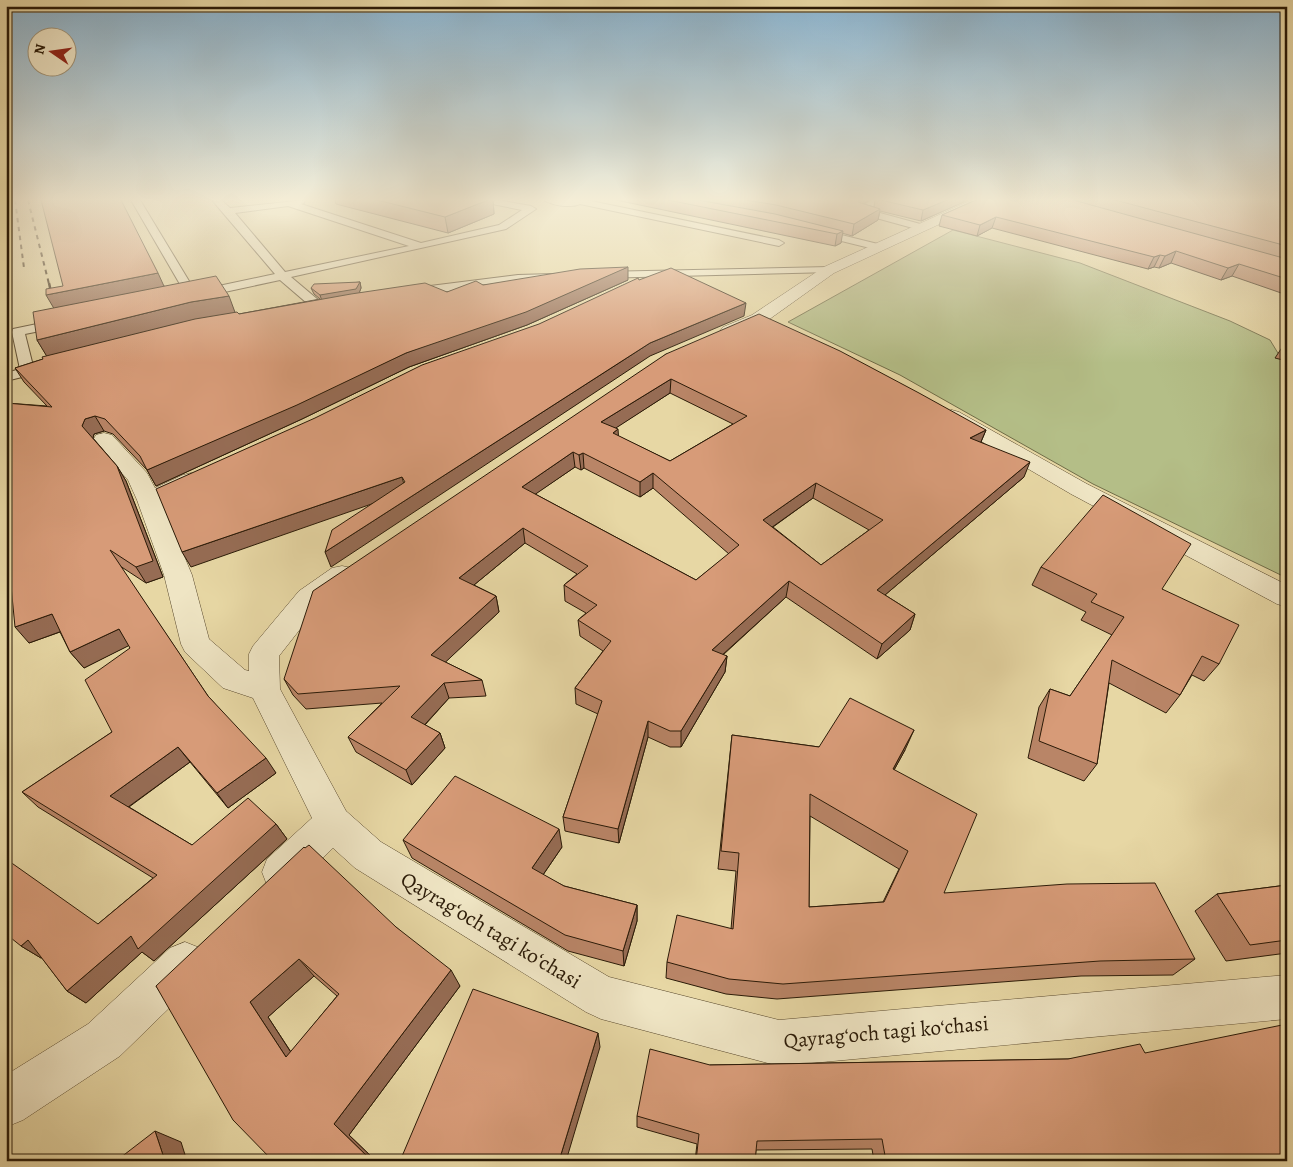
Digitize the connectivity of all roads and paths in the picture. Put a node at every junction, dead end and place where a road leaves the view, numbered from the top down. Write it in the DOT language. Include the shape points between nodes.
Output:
graph roads {
  1 [pos="168,254"];
  2 [pos="265,254"];
  3 [pos="381,254"];
  4 [pos="862,254"];
  5 [pos="829,270"];
  6 [pos="660,273"];
  7 [pos="282,275"];
  8 [pos="565,276"];
  9 [pos="584,276"];
  10 [pos="402,294"];
  11 [pos="615,294"];
  12 [pos="192,295"];
  13 [pos="179,298"];
  14 [pos="300,310"];
  15 [pos="76,320"];
  16 [pos="704,342"];
  17 [pos="56,364"];
  18 [pos="28,372"];
  19 [pos="6,377"];
  20 [pos="932,404"];
  21 [pos="104,440"];
  22 [pos="212,471"];
  23 [pos="150,500"];
  24 [pos="365,560"];
  25 [pos="1287,597"];
  26 [pos="264,689"];
  27 [pos="333,823"];
  28 [pos="254,897"];
  29 [pos="211,938"];
  30 [pos="1287,997"];
  31 [pos="6,1103"];
  1 -- 12 [label="lane"];
  2 -- 7 [label="lane"];
  3 -- 7 [label="lane"];
  4 -- 5 [label="street"];
  5 -- 6 [label="lane"];
  5 -- 16 [label="street" via="769,324"];
  6 -- 9 [label="lane"];
  6 -- 11 [label="street"];
  7 -- 12 [label="lane"];
  7 -- 14 [label="lane" via="323,306"];
  8 -- 10 [label="lane" via="518,278"];
  12 -- 13 [label="lane"];
  15 -- 18 [label="lane" via="18,332"];
  17 -- 18 [label="lane"];
  18 -- 19 [label="lane"];
  20 -- 25 [label="street" via="1079,489"];
  21 -- 23 [label="street" via="139,478"];
  22 -- 23 [label="street"];
  23 -- 26 [label="street" via="178,575 196,644 234,679"];
  24 -- 26 [label="street, Qayragʻoch tagi koʻchasi" via="308,598 264,654"];
  26 -- 27 [label="street, Qayragʻoch tagi koʻchasi"];
  27 -- 28 [label="street"];
  27 -- 30 [label="street, Qayragʻoch tagi koʻchasi" via="368,854 601,997 779,1043"];
  29 -- 31 [label="street" via="104,1040"];
}
